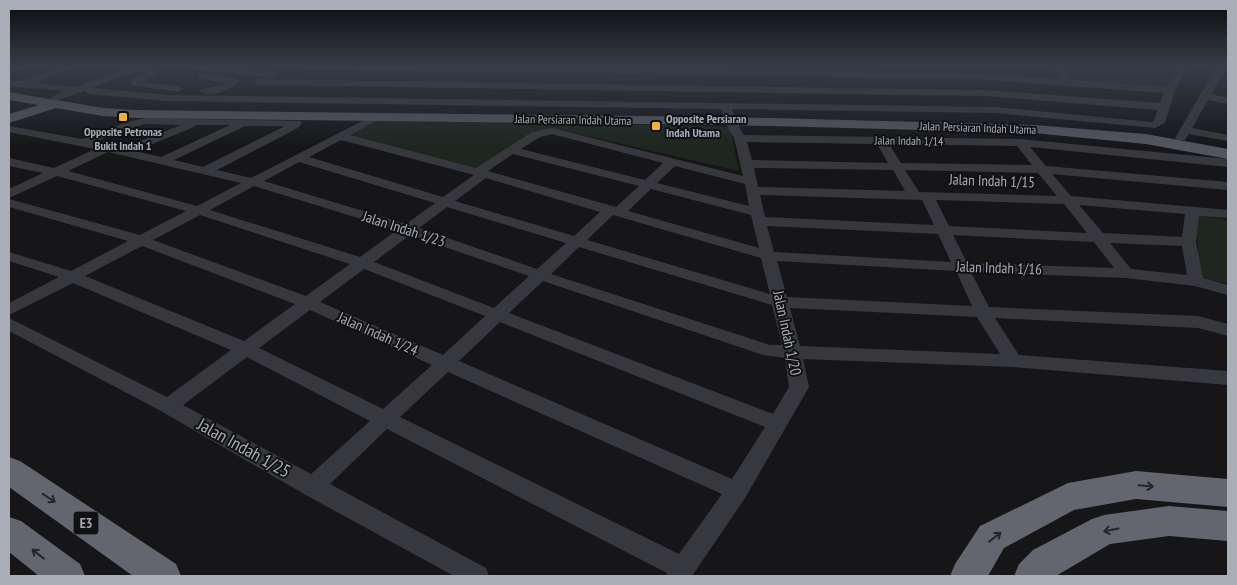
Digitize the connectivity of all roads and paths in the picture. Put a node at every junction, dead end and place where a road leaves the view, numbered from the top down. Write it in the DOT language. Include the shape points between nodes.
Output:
graph roads {
  1 [pos="44,93"];
  2 [pos="66,93"];
  3 [pos="76,93"];
  4 [pos="112,93"];
  5 [pos="176,93"];
  6 [pos="235,93"];
  7 [pos="415,93"];
  8 [pos="536,93"];
  9 [pos="628,93"];
  10 [pos="724,93"];
  11 [pos="860,93"];
  12 [pos="984,93"];
  13 [pos="988,93"];
  14 [pos="1169,93"];
  15 [pos="1207,93"];
  16 [pos="9,95"];
  17 [pos="1205,96"];
  18 [pos="169,98"];
  19 [pos="226,98"];
  20 [pos="56,99"];
  21 [pos="1228,100"];
  22 [pos="409,102"];
  23 [pos="532,104"];
  24 [pos="627,105"];
  25 [pos="1164,107"];
  26 [pos="212,108"];
  27 [pos="870,109"];
  28 [pos="996,110"];
  29 [pos="9,113"];
  30 [pos="728,114"];
  31 [pos="374,118"];
  32 [pos="9,120"];
  33 [pos="196,122"];
  34 [pos="245,123"];
  35 [pos="9,129"];
  36 [pos="1183,134"];
  37 [pos="340,136"];
  38 [pos="740,138"];
  39 [pos="1228,138"];
  40 [pos="881,141"];
  41 [pos="83,142"];
  42 [pos="1020,143"];
  43 [pos="1228,147"];
  44 [pos="107,148"];
  45 [pos="512,150"];
  46 [pos="124,152"];
  47 [pos="1228,154"];
  48 [pos="298,158"];
  49 [pos="162,161"];
  50 [pos="9,162"];
  51 [pos="672,162"];
  52 [pos="1228,163"];
  53 [pos="747,164"];
  54 [pos="895,167"];
  55 [pos="1040,169"];
  56 [pos="205,171"];
  57 [pos="56,172"];
  58 [pos="480,173"];
  59 [pos="253,182"];
  60 [pos="647,186"];
  61 [pos="1228,186"];
  62 [pos="752,187"];
  63 [pos="9,194"];
  64 [pos="920,195"];
  65 [pos="1068,200"];
  66 [pos="446,202"];
  67 [pos="9,203"];
  68 [pos="200,210"];
  69 [pos="1192,211"];
  70 [pos="614,212"];
  71 [pos="1228,214"];
  72 [pos="758,217"];
  73 [pos="408,229"];
  74 [pos="943,229"];
  75 [pos="1099,238"];
  76 [pos="140,240"];
  77 [pos="576,241"];
  78 [pos="1189,242"];
  79 [pos="9,256"];
  80 [pos="769,256"];
  81 [pos="363,263"];
  82 [pos="962,267"];
  83 [pos="1126,273"];
  84 [pos="540,275"];
  85 [pos="71,276"];
  86 [pos="1196,281"];
  87 [pos="1228,290"];
  88 [pos="780,302"];
  89 [pos="308,303"];
  90 [pos="9,310"];
  91 [pos="983,312"];
  92 [pos="498,314"];
  93 [pos="9,324"];
  94 [pos="1228,330"];
  95 [pos="246,349"];
  96 [pos="793,353"];
  97 [pos="1013,361"];
  98 [pos="445,363"];
  99 [pos="1228,378"];
  100 [pos="168,406"];
  101 [pos="386,418"];
  102 [pos="776,423"];
  103 [pos="9,470"];
  104 [pos="312,487"];
  105 [pos="737,490"];
  106 [pos="1228,493"];
  107 [pos="1228,526"];
  108 [pos="9,532"];
  109 [pos="680,572"];
  110 [pos="67,576"];
  111 [pos="163,576"];
  112 [pos="477,576"];
  113 [pos="968,576"];
  114 [pos="1032,576"];
  1 -- 20 [label="street"];
  2 -- 20 [label="street"];
  3 -- 20 [label="street"];
  4 -- 18 [label="street"];
  5 -- 18 [label="street"];
  6 -- 19 [label="street"];
  7 -- 22 [label="street"];
  8 -- 23 [label="street"];
  9 -- 24 [label="street"];
  10 -- 30 [label="street"];
  11 -- 27 [label="street"];
  12 -- 28 [label="street"];
  13 -- 25 [label="street"];
  14 -- 25 [label="street"];
  15 -- 17 [label="street"];
  16 -- 20 [label="main road"];
  17 -- 21 [label="street"];
  17 -- 36 [label="street"];
  18 -- 19 [label="street"];
  19 -- 22 [label="street"];
  19 -- 26 [label="street"];
  20 -- 26 [label="main road, Jalan Persiaran Indah Utama" via="114,106"];
  20 -- 29 [label="main road, Jalan Persiaran Indah Utama"];
  20 -- 31 [label="main road, Jalan Persiaran Indah Utama" via="103,112 136,114"];
  20 -- 32 [label="main road, Jalan Persiaran Indah Utama"];
  22 -- 23 [label="street"];
  23 -- 24 [label="street"];
  24 -- 30 [label="street"];
  25 -- 28 [label="street" via="1159,123 1155,125"];
  26 -- 30 [label="main road, Jalan Persiaran Indah Utama"];
  27 -- 28 [label="street"];
  27 -- 30 [label="street"];
  30 -- 31 [label="main road, Jalan Persiaran Indah Utama"];
  30 -- 36 [label="main road, Jalan Persiaran Indah Utama" via="979,120"];
  30 -- 38 [label="street, Jalan Indah 1/20"];
  30 -- 47 [label="main road, Jalan Persiaran Indah Utama" via="1034,129 1146,139"];
  31 -- 37 [label="street"];
  33 -- 34 [label="street"];
  33 -- 41 [label="street" via="146,121"];
  33 -- 46 [label="street"];
  34 -- 49 [label="street"];
  34 -- 56 [label="street" via="294,122 296,125"];
  35 -- 41 [label="street, Jalan Indah 1/23"];
  36 -- 39 [label="street"];
  36 -- 43 [label="main road, Jalan Persiaran Indah Utama"];
  37 -- 48 [label="street"];
  37 -- 58 [label="street, Jalan Indah 1/16"];
  38 -- 40 [label="street, Jalan Indah 1/14"];
  38 -- 53 [label="street, Jalan Indah 1/20"];
  40 -- 42 [label="street, Jalan Indah 1/14"];
  40 -- 54 [label="street"];
  41 -- 44 [label="street, Jalan Indah 1/23"];
  42 -- 52 [label="street, Jalan Indah 1/14"];
  42 -- 55 [label="street"];
  44 -- 46 [label="street, Jalan Indah 1/23"];
  44 -- 57 [label="street"];
  45 -- 51 [label="street, Jalan Indah 1/15" via="536,134 558,132"];
  45 -- 58 [label="street"];
  45 -- 60 [label="street"];
  46 -- 49 [label="street, Jalan Indah 1/23"];
  48 -- 59 [label="street"];
  48 -- 66 [label="street"];
  49 -- 56 [label="street, Jalan Indah 1/23"];
  50 -- 57 [label="street"];
  51 -- 60 [label="street"];
  51 -- 62 [label="street, Jalan Indah 1/15"];
  53 -- 54 [label="street"];
  53 -- 62 [label="street, Jalan Indah 1/20"];
  54 -- 55 [label="street"];
  54 -- 64 [label="street"];
  55 -- 61 [label="street"];
  55 -- 65 [label="street"];
  56 -- 59 [label="street, Jalan Indah 1/23"];
  57 -- 63 [label="street"];
  57 -- 68 [label="street"];
  58 -- 66 [label="street"];
  58 -- 70 [label="street, Jalan Indah 1/16"];
  59 -- 68 [label="street"];
  59 -- 73 [label="street, Jalan Indah 1/23"];
  60 -- 70 [label="street"];
  60 -- 72 [label="street"];
  62 -- 64 [label="street, Jalan Indah 1/15"];
  62 -- 72 [label="street, Jalan Indah 1/20"];
  64 -- 65 [label="street, Jalan Indah 1/15"];
  64 -- 74 [label="street"];
  65 -- 69 [label="street, Jalan Indah 1/15"];
  65 -- 75 [label="street"];
  66 -- 73 [label="street"];
  66 -- 77 [label="street"];
  67 -- 76 [label="street, Jalan Indah 1/24"];
  68 -- 76 [label="street"];
  68 -- 81 [label="street"];
  69 -- 71 [label="street, Jalan Indah 1/15"];
  69 -- 78 [label="street"];
  70 -- 77 [label="street"];
  70 -- 80 [label="street, Jalan Indah 1/16"];
  72 -- 74 [label="street"];
  72 -- 80 [label="street, Jalan Indah 1/20"];
  73 -- 81 [label="street"];
  73 -- 84 [label="street, Jalan Indah 1/23"];
  74 -- 75 [label="street"];
  74 -- 82 [label="street"];
  75 -- 78 [label="street"];
  75 -- 83 [label="street"];
  76 -- 85 [label="street"];
  76 -- 89 [label="street, Jalan Indah 1/24"];
  77 -- 84 [label="street"];
  77 -- 88 [label="street"];
  78 -- 86 [label="street"];
  79 -- 85 [label="street"];
  80 -- 82 [label="street, Jalan Indah 1/16"];
  80 -- 88 [label="street, Jalan Indah 1/20"];
  81 -- 89 [label="street"];
  81 -- 92 [label="street"];
  82 -- 83 [label="street, Jalan Indah 1/16"];
  82 -- 91 [label="street"];
  83 -- 86 [label="street, Jalan Indah 1/16"];
  84 -- 92 [label="street"];
  84 -- 96 [label="street, Jalan Indah 1/23" via="769,351"];
  85 -- 90 [label="street"];
  85 -- 95 [label="street"];
  86 -- 87 [label="street, Jalan Indah 1/16"];
  88 -- 91 [label="street"];
  88 -- 96 [label="street, Jalan Indah 1/20"];
  89 -- 95 [label="street"];
  89 -- 98 [label="street, Jalan Indah 1/24"];
  91 -- 94 [label="street" via="1198,322"];
  91 -- 97 [label="street"];
  92 -- 98 [label="street"];
  92 -- 102 [label="street"];
  93 -- 100 [label="street, Jalan Indah 1/25"];
  95 -- 100 [label="street"];
  95 -- 101 [label="street"];
  96 -- 97 [label="street"];
  96 -- 102 [label="street, Jalan Indah 1/20" via="799,388"];
  97 -- 99 [label="street"];
  98 -- 101 [label="street"];
  98 -- 105 [label="street, Jalan Indah 1/24"];
  100 -- 104 [label="street, Jalan Indah 1/25"];
  101 -- 104 [label="street"];
  101 -- 109 [label="street"];
  102 -- 105 [label="street, Jalan Indah 1/20"];
  103 -- 111 [label="highway, E3, one-way"];
  104 -- 112 [label="street, Jalan Indah 1/25"];
  105 -- 109 [label="street, Jalan Indah 1/20"];
  113 -- 106 [label="highway, one-way" via="992,537 1068,498 1136,485"];
  107 -- 114 [label="highway, one-way" via="1169,521 1104,530 1046,562"];
  110 -- 108 [label="highway, one-way"];
}
